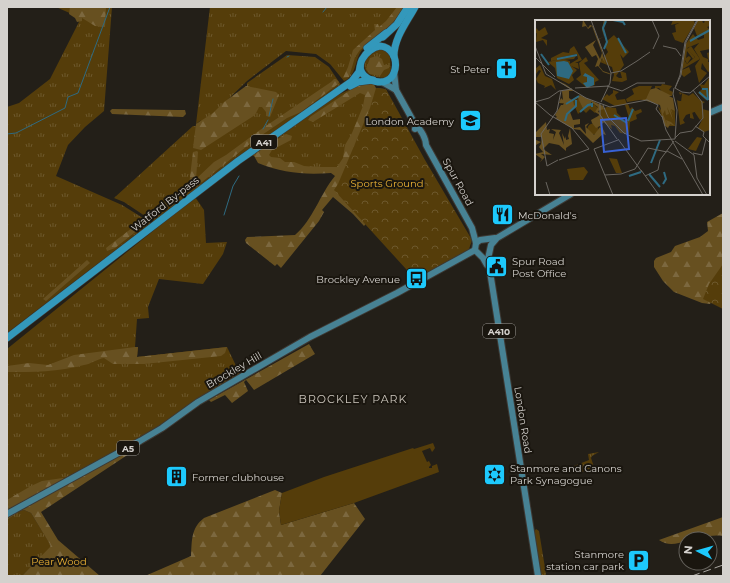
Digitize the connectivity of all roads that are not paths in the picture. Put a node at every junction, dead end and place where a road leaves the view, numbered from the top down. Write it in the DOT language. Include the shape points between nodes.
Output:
graph roads {
  1 [pos="408,7"];
  2 [pos="415,7"];
  3 [pos="386,34"];
  4 [pos="368,51"];
  5 [pos="394,56"];
  6 [pos="360,67"];
  7 [pos="394,72"];
  8 [pos="373,80"];
  9 [pos="382,82"];
  10 [pos="396,90"];
  11 [pos="339,91"];
  12 [pos="723,107"];
  13 [pos="710,113"];
  14 [pos="569,195"];
  15 [pos="472,228"];
  16 [pos="497,238"];
  17 [pos="484,240"];
  18 [pos="476,243"];
  19 [pos="490,249"];
  20 [pos="477,252"];
  21 [pos="488,268"];
  22 [pos="7,338"];
  23 [pos="7,514"];
  24 [pos="538,576"];
  1 -- 3 [label="highway, A41" via="397,24"];
  2 -- 5 [label="highway" via="395,44"];
  3 -- 4 [label="highway, A41"];
  3 -- 11 [label="highway, A41" via="361,53 353,75"];
  4 -- 5 [label="highway" via="383,46"];
  4 -- 6 [label="highway"];
  5 -- 7 [label="highway"];
  6 -- 8 [label="highway" via="364,75"];
  6 -- 11 [label="highway, Watford By-pass / A41" via="356,77"];
  7 -- 9 [label="highway" via="389,80"];
  7 -- 10 [label="main road, Spur Road"];
  8 -- 9 [label="highway"];
  8 -- 11 [label="highway, Watford By-pass / A41" via="358,82"];
  9 -- 10 [label="main road"];
  10 -- 15 [label="main road, Spur Road"];
  11 -- 22 [label="highway, Watford By-pass / A41" via="238,161"];
  12 -- 13 [label="main road"];
  14 -- 16 [label="main road, A5"];
  15 -- 17 [label="main road, Spur Road"];
  15 -- 18 [label="main road, Spur Road"];
  16 -- 17 [label="main road, A5"];
  16 -- 19 [label="main road, A5" via="491,243"];
  17 -- 18 [label="main road, A5"];
  17 -- 19 [label="main road"];
  18 -- 20 [label="main road"];
  19 -- 20 [label="main road, A5" via="485,255"];
  19 -- 21 [label="main road, London Road / A410"];
  20 -- 21 [label="main road, London Road / A410" via="485,260"];
  20 -- 23 [label="main road, Brockley Hill / A5" via="303,341 198,402 162,428"];
  21 -- 24 [label="main road, London Road / A410"];
}
